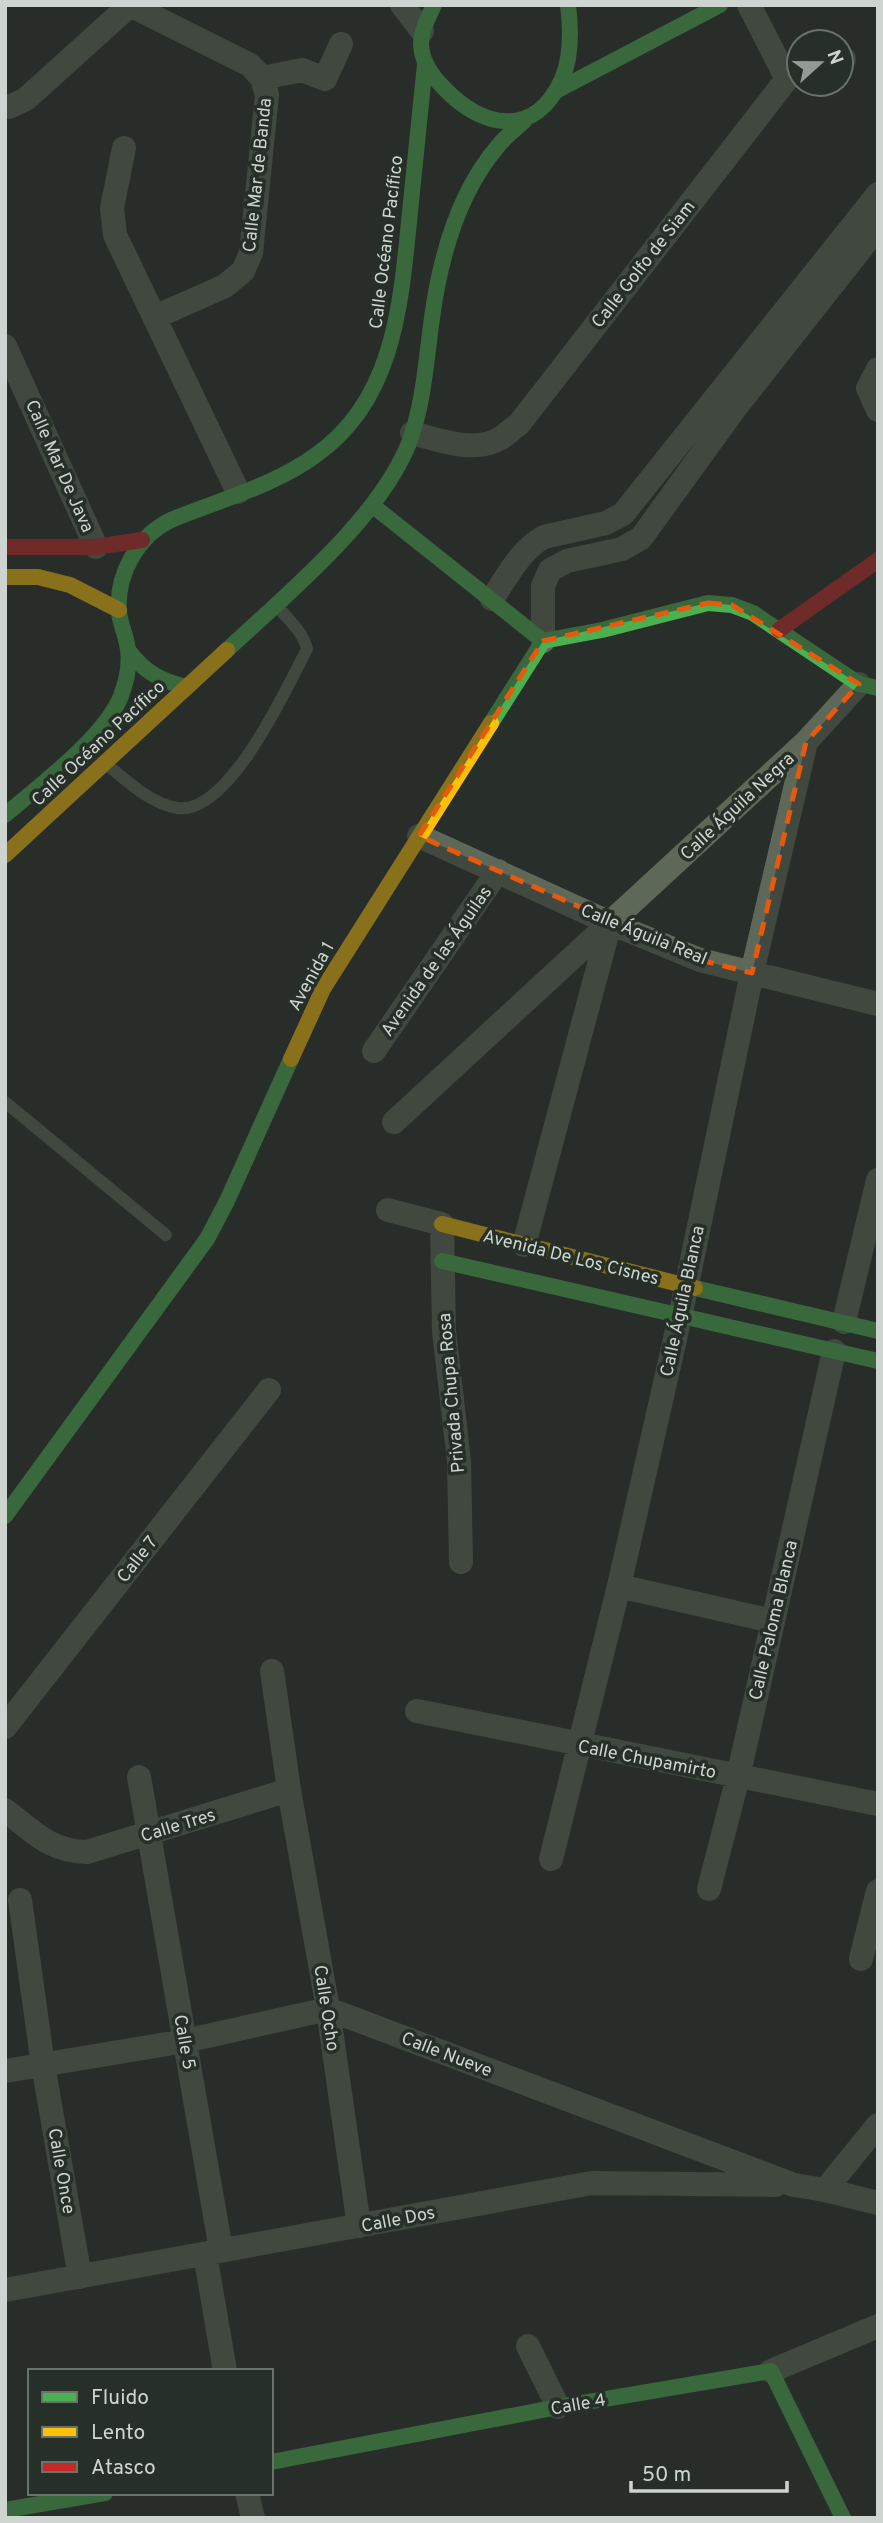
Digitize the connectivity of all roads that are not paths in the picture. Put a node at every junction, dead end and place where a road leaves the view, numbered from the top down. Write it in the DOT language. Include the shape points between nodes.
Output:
graph roads {
  1 [pos="130,5"];
  2 [pos="435,5"];
  3 [pos="568,5"];
  4 [pos="720,5"];
  5 [pos="749,5"];
  6 [pos="404,6"];
  7 [pos="422,32"];
  8 [pos="341,44"];
  9 [pos="425,64"];
  10 [pos="785,64"];
  11 [pos="262,78"];
  12 [pos="785,87"];
  13 [pos="556,91"];
  14 [pos="5,106"];
  15 [pos="525,120"];
  16 [pos="124,148"];
  17 [pos="878,194"];
  18 [pos="868,227"];
  19 [pos="155,317"];
  20 [pos="8,357"];
  21 [pos="878,369"];
  22 [pos="727,400"];
  23 [pos="878,410"];
  24 [pos="412,433"];
  25 [pos="238,492"];
  26 [pos="372,505"];
  27 [pos="623,514"];
  28 [pos="641,538"];
  29 [pos="142,540"];
  30 [pos="5,547"];
  31 [pos="96,547"];
  32 [pos="878,561"];
  33 [pos="515,565"];
  34 [pos="5,577"];
  35 [pos="543,586"];
  36 [pos="492,599"];
  37 [pos="275,604"];
  38 [pos="119,610"];
  39 [pos="779,630"];
  40 [pos="543,641"];
  41 [pos="128,650"];
  42 [pos="868,686"];
  43 [pos="187,687"];
  44 [pos="806,742"];
  45 [pos="104,763"];
  46 [pos="5,815"];
  47 [pos="419,836"];
  48 [pos="5,855"];
  49 [pos="498,871"];
  50 [pos="610,923"];
  51 [pos="752,973"];
  52 [pos="878,1004"];
  53 [pos="373,1051"];
  54 [pos="5,1102"];
  55 [pos="394,1122"];
  56 [pos="878,1180"];
  57 [pos="388,1210"];
  58 [pos="442,1224"];
  59 [pos="166,1235"];
  60 [pos="524,1245"];
  61 [pos="442,1261"];
  62 [pos="686,1286"];
  63 [pos="680,1317"];
  64 [pos="844,1322"];
  65 [pos="878,1331"];
  66 [pos="834,1351"];
  67 [pos="878,1361"];
  68 [pos="269,1390"];
  69 [pos="5,1516"];
  70 [pos="461,1562"];
  71 [pos="619,1586"];
  72 [pos="772,1621"];
  73 [pos="272,1671"];
  74 [pos="417,1711"];
  75 [pos="5,1727"];
  76 [pos="579,1745"];
  77 [pos="139,1777"];
  78 [pos="738,1777"];
  79 [pos="289,1790"];
  80 [pos="878,1804"];
  81 [pos="5,1810"];
  82 [pos="148,1834"];
  83 [pos="551,1859"];
  84 [pos="709,1889"];
  85 [pos="878,1891"];
  86 [pos="20,1900"];
  87 [pos="861,1958"];
  88 [pos="328,2009"];
  89 [pos="184,2040"];
  90 [pos="43,2065"];
  91 [pos="5,2071"];
  92 [pos="878,2125"];
  93 [pos="794,2185"];
  94 [pos="825,2190"];
  95 [pos="878,2203"];
  96 [pos="359,2226"];
  97 [pos="213,2252"];
  98 [pos="80,2277"];
  99 [pos="5,2290"];
  100 [pos="878,2326"];
  101 [pos="528,2346"];
  102 [pos="225,2369"];
  103 [pos="771,2371"];
  104 [pos="558,2407"];
  105 [pos="273,2462"];
  106 [pos="93,2495"];
  107 [pos="247,2495"];
  108 [pos="5,2510"];
  109 [pos="253,2518"];
  110 [pos="843,2518"];
  1 -- 11 [label="street, Calle Mar de Banda" via="250,65"];
  1 -- 14 [label="street" via="26,99"];
  2 -- 7 [label="street"];
  3 -- 13 [label="street" via="567,65"];
  4 -- 13 [label="street"];
  5 -- 10 [label="street, Calle Golfo de Siam"];
  6 -- 7 [label="street"];
  7 -- 9 [label="street, Calle Océano Pacífico"];
  8 -- 11 [label="street" via="325,79 302,70"];
  9 -- 15 [label="street" via="456,101 475,114 508,124"];
  9 -- 25 [label="street, Calle Océano Pacífico" via="400,307 384,368 370,399 328,448"];
  11 -- 19 [label="street, Calle Mar de Banda" via="267,95 251,253 243,271 225,286"];
  12 -- 24 [label="street, Calle Golfo de Siam" via="519,424 499,439 477,446"];
  13 -- 15 [label="street, Calle Océano Pacífico"];
  15 -- 24 [label="street, Calle Océano Pacífico" via="498,146 456,218 435,296 425,383"];
  16 -- 19 [label="street" via="112,208 116,235"];
  17 -- 18 [label="street"];
  18 -- 22 [label="street"];
  19 -- 25 [label="street"];
  20 -- 31 [label="street, Calle Mar De Java"];
  21 -- 23 [label="street" via="868,388"];
  22 -- 27 [label="street"];
  22 -- 28 [label="street"];
  24 -- 26 [label="street, Calle Océano Pacífico"];
  25 -- 29 [label="street, Calle Océano Pacífico" via="162,525"];
  26 -- 36 [label="street"];
  26 -- 37 [label="street, Calle Océano Pacífico"];
  27 -- 28 [label="street"];
  27 -- 33 [label="street" via="606,523 544,537"];
  28 -- 35 [label="street" via="622,550 558,564"];
  29 -- 31 [label="street, Calle Océano Pacífico"];
  29 -- 38 [label="street, Calle Océano Pacífico" via="122,584"];
  30 -- 31 [label="street, Calle Océano Pacífico"];
  32 -- 39 [label="street"];
  33 -- 35 [label="street"];
  33 -- 36 [label="street"];
  34 -- 38 [label="street" via="38,577 70,585"];
  35 -- 40 [label="street"];
  36 -- 40 [label="street"];
  37 -- 43 [label="street, Calle Océano Pacífico"];
  37 -- 45 [label="lane" via="296,627 307,649 273,715 228,783 204,802 180,808 158,802"];
  38 -- 41 [label="street, Calle Océano Pacífico"];
  39 -- 40 [label="street" via="732,605 708,603"];
  39 -- 42 [label="street"];
  40 -- 47 [label="street, Avenida 1"];
  41 -- 43 [label="street" via="151,677"];
  41 -- 46 [label="street, Calle Océano Pacífico" via="120,702"];
  42 -- 44 [label="street, Calle Águila Negra"];
  43 -- 45 [label="street, Calle Océano Pacífico"];
  44 -- 50 [label="street, Calle Águila Negra"];
  44 -- 51 [label="street, Calle Águila Blanca"];
  45 -- 48 [label="street, Calle Océano Pacífico"];
  47 -- 49 [label="street, Calle Águila Real"];
  47 -- 69 [label="street, Avenida 1" via="323,989 207,1239"];
  49 -- 50 [label="street, Calle Águila Real"];
  49 -- 53 [label="street, Avenida de las Águilas"];
  50 -- 51 [label="street, Calle Águila Real" via="700,960"];
  50 -- 55 [label="street, Calle Águila Negra"];
  50 -- 60 [label="street"];
  51 -- 52 [label="street, Calle Águila Real"];
  51 -- 62 [label="street, Calle Águila Blanca"];
  54 -- 59 [label="lane"];
  56 -- 64 [label="street"];
  57 -- 58 [label="street, Avenida De Los Cisnes"];
  58 -- 60 [label="street, Avenida De Los Cisnes"];
  58 -- 61 [label="street, Privada Chupa Rosa"];
  60 -- 62 [label="street, Avenida De Los Cisnes"];
  61 -- 63 [label="street, Avenida De Los Cisnes"];
  61 -- 70 [label="street, Privada Chupa Rosa" via="444,1331 459,1461"];
  62 -- 63 [label="street, Calle Águila Blanca"];
  62 -- 64 [label="street, Avenida De Los Cisnes"];
  63 -- 66 [label="street, Avenida De Los Cisnes"];
  63 -- 71 [label="street, Calle Águila Blanca"];
  64 -- 65 [label="street, Avenida De Los Cisnes"];
  66 -- 67 [label="street, Avenida De Los Cisnes"];
  66 -- 72 [label="street, Calle Paloma Blanca"];
  68 -- 75 [label="street, Calle 7"];
  71 -- 72 [label="street"];
  71 -- 76 [label="street, Calle Águila Blanca"];
  72 -- 78 [label="street, Calle Paloma Blanca"];
  73 -- 79 [label="street, Calle Ocho"];
  74 -- 76 [label="street, Calle Chupamirto"];
  76 -- 78 [label="street, Calle Chupamirto"];
  76 -- 83 [label="street, Calle Águila Blanca"];
  77 -- 82 [label="street, Calle 5"];
  78 -- 80 [label="street, Calle Chupamirto"];
  78 -- 84 [label="street, Calle Paloma Blanca"];
  79 -- 82 [label="street, Calle Tres"];
  79 -- 88 [label="street, Calle Ocho"];
  81 -- 82 [label="street, Calle Tres" via="67,1852 87,1852"];
  82 -- 89 [label="street, Calle 5"];
  85 -- 87 [label="street"];
  86 -- 90 [label="street, Calle Once"];
  88 -- 89 [label="street"];
  88 -- 93 [label="street, Calle Nueve"];
  88 -- 96 [label="street, Calle Ocho"];
  89 -- 90 [label="street"];
  89 -- 97 [label="street, Calle 5"];
  90 -- 91 [label="street"];
  90 -- 98 [label="street, Calle Once"];
  92 -- 94 [label="street"];
  93 -- 94 [label="street, Calle Nueve"];
  93 -- 96 [label="street, Calle Dos" via="592,2183"];
  94 -- 95 [label="street, Calle Nueve"];
  96 -- 97 [label="street, Calle Dos"];
  97 -- 98 [label="street, Calle Dos"];
  97 -- 102 [label="street"];
  98 -- 99 [label="street, Calle Dos"];
  100 -- 103 [label="street, Calle 4"];
  101 -- 104 [label="street"];
  103 -- 104 [label="street, Calle 4"];
  103 -- 110 [label="street"];
  104 -- 105 [label="street, Calle 4"];
  106 -- 108 [label="street"];
  107 -- 109 [label="street"];
}
